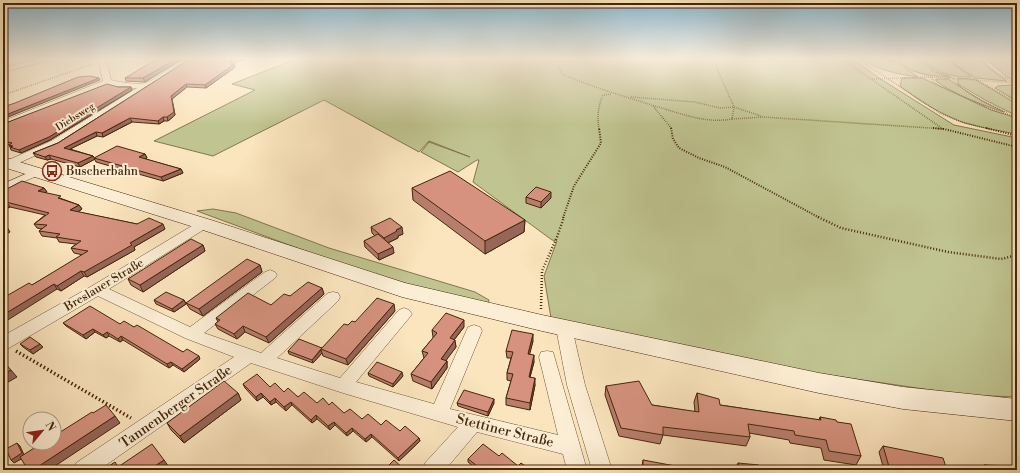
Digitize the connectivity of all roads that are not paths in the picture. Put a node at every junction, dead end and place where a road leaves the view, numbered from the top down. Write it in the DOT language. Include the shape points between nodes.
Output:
graph roads {
  1 [pos="154,81"];
  2 [pos="107,82"];
  3 [pos="146,86"];
  4 [pos="3,124"];
  5 [pos="6,163"];
  6 [pos="37,172"];
  7 [pos="3,188"];
  8 [pos="204,224"];
  9 [pos="270,275"];
  10 [pos="98,290"];
  11 [pos="333,297"];
  12 [pos="404,314"];
  13 [pos="553,325"];
  14 [pos="474,331"];
  15 [pos="190,334"];
  16 [pos="3,344"];
  17 [pos="547,357"];
  18 [pos="256,359"];
  19 [pos="343,386"];
  20 [pos="1017,410"];
  21 [pos="439,414"];
  22 [pos="473,423"];
  23 [pos="571,447"];
  24 [pos="83,470"];
  25 [pos="432,470"];
  26 [pos="577,470"];
  27 [pos="602,470"];
  1 -- 3 [label="street, Diebsweg"];
  2 -- 3 [label="street"];
  2 -- 4 [label="street"];
  3 -- 5 [label="street, Diebsweg" via="55,143"];
  5 -- 6 [label="main road"];
  6 -- 7 [label="street"];
  6 -- 8 [label="main road"];
  8 -- 10 [label="street, Breslauer Straße"];
  8 -- 13 [label="main road" via="402,290"];
  9 -- 15 [label="street"];
  10 -- 15 [label="street, Stettiner Straße"];
  10 -- 16 [label="street, Breslauer Straße"];
  11 -- 18 [label="street"];
  12 -- 19 [label="street"];
  13 -- 20 [label="main road" via="819,383 903,398"];
  13 -- 27 [label="street" via="576,385"];
  14 -- 21 [label="street, Stettiner Straße"];
  15 -- 18 [label="street, Stettiner Straße"];
  17 -- 23 [label="street"];
  18 -- 19 [label="street, Stettiner Straße"];
  18 -- 24 [label="street, Tannenberger Straße"];
  19 -- 21 [label="street, Stettiner Straße"];
  21 -- 22 [label="street, Stettiner Straße"];
  22 -- 23 [label="street, Stettiner Straße"];
  22 -- 25 [label="street"];
  23 -- 26 [label="street"];
}
